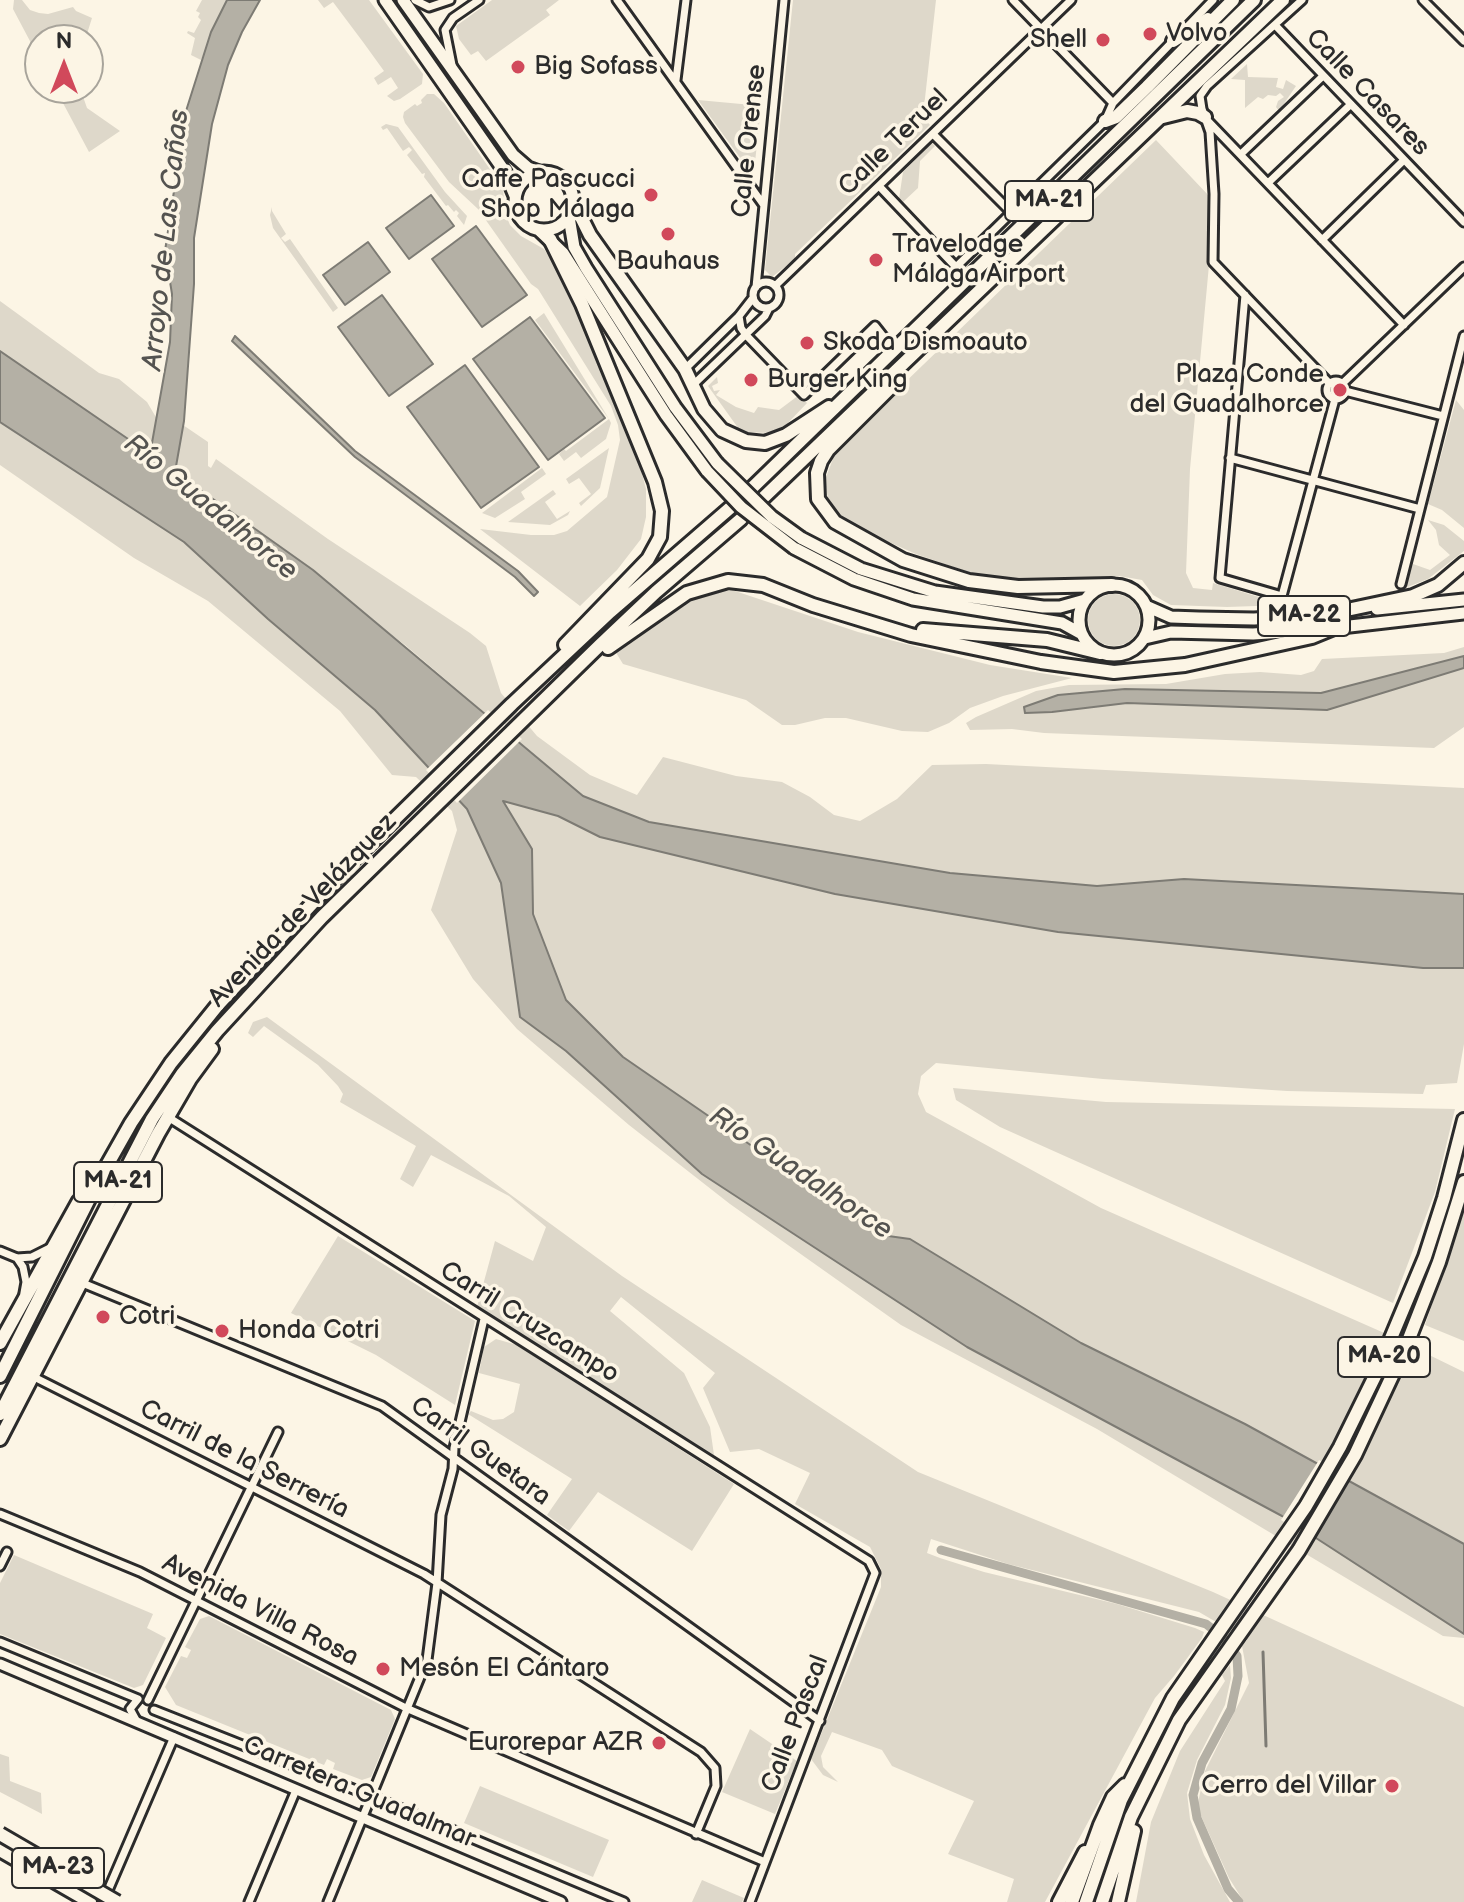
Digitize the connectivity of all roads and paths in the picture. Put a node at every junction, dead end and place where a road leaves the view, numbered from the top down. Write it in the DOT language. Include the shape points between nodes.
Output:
graph roads {
  1 [pos="385,0"];
  2 [pos="403,0"];
  3 [pos="415,0"];
  4 [pos="450,0"];
  5 [pos="479,0"];
  6 [pos="617,0"];
  7 [pos="686,0"];
  8 [pos="784,0"];
  9 [pos="1013,0"];
  10 [pos="1071,0"];
  11 [pos="1233,0"];
  12 [pos="1254,0"];
  13 [pos="1283,0"];
  14 [pos="1302,0"];
  15 [pos="1423,0"];
  16 [pos="1217,5"];
  17 [pos="1275,25"];
  18 [pos="1041,29"];
  19 [pos="1173,41"];
  20 [pos="1464,41"];
  21 [pos="1215,65"];
  22 [pos="452,67"];
  23 [pos="1323,76"];
  24 [pos="676,80"];
  25 [pos="1207,86"];
  26 [pos="1113,103"];
  27 [pos="1350,105"];
  28 [pos="1205,117"];
  29 [pos="1160,119"];
  30 [pos="1105,121"];
  31 [pos="933,134"];
  32 [pos="1241,154"];
  33 [pos="1404,160"];
  34 [pos="539,172"];
  35 [pos="1268,183"];
  36 [pos="879,186"];
  37 [pos="515,196"];
  38 [pos="1054,197"];
  39 [pos="573,201"];
  40 [pos="763,204"];
  41 [pos="1012,213"];
  42 [pos="569,217"];
  43 [pos="1464,222"];
  44 [pos="539,230"];
  45 [pos="550,239"];
  46 [pos="1322,240"];
  47 [pos="1464,267"];
  48 [pos="775,286"];
  49 [pos="756,287"];
  50 [pos="1245,295"];
  51 [pos="753,298"];
  52 [pos="769,308"];
  53 [pos="739,316"];
  54 [pos="1404,325"];
  55 [pos="746,335"];
  56 [pos="1464,336"];
  57 [pos="886,340"];
  58 [pos="685,369"];
  59 [pos="900,369"];
  60 [pos="1330,384"];
  61 [pos="691,387"];
  62 [pos="1344,387"];
  63 [pos="1335,399"];
  64 [pos="842,400"];
  65 [pos="1443,416"];
  66 [pos="1230,458"];
  67 [pos="712,467"];
  68 [pos="1313,482"];
  69 [pos="746,503"];
  70 [pos="1420,509"];
  71 [pos="798,543"];
  72 [pos="1464,563"];
  73 [pos="1401,584"];
  74 [pos="1112,585"];
  75 [pos="1085,600"];
  76 [pos="1464,600"];
  77 [pos="1146,606"];
  78 [pos="1464,613"];
  79 [pos="1323,615"];
  80 [pos="864,621"];
  81 [pos="1334,628"];
  82 [pos="585,630"];
  83 [pos="1080,633"];
  84 [pos="1145,638"];
  85 [pos="602,648"];
  86 [pos="1100,653"];
  87 [pos="270,974"];
  88 [pos="168,1117"];
  89 [pos="1464,1120"];
  90 [pos="1464,1182"];
  91 [pos="97,1183"];
  92 [pos="55,1244"];
  93 [pos="0,1251"];
  94 [pos="17,1258"];
  95 [pos="80,1282"];
  96 [pos="23,1297"];
  97 [pos="484,1319"];
  98 [pos="0,1343"];
  99 [pos="0,1376"];
  100 [pos="32,1376"];
  101 [pos="0,1414"];
  102 [pos="278,1432"];
  103 [pos="0,1439"];
  104 [pos="453,1458"];
  105 [pos="251,1486"];
  106 [pos="0,1514"];
  107 [pos="7,1552"];
  108 [pos="869,1561"];
  109 [pos="0,1566"];
  110 [pos="437,1583"];
  111 [pos="197,1601"];
  112 [pos="0,1642"];
  113 [pos="0,1664"];
  114 [pos="138,1699"];
  115 [pos="148,1700"];
  116 [pos="406,1708"];
  117 [pos="154,1710"];
  118 [pos="138,1721"];
  119 [pos="820,1721"];
  120 [pos="174,1737"];
  121 [pos="1133,1777"];
  122 [pos="1144,1789"];
  123 [pos="296,1790"];
  124 [pos="371,1796"];
  125 [pos="362,1819"];
  126 [pos="1100,1825"];
  127 [pos="0,1834"];
  128 [pos="696,1834"];
  129 [pos="0,1850"];
  130 [pos="765,1862"];
  131 [pos="90,1902"];
  132 [pos="103,1902"];
  133 [pos="117,1902"];
  134 [pos="249,1902"];
  135 [pos="328,1902"];
  136 [pos="561,1902"];
  137 [pos="624,1902"];
  138 [pos="750,1902"];
  139 [pos="1059,1902"];
  140 [pos="1072,1902"];
  141 [pos="1086,1902"];
  142 [pos="1102,1902"];
  143 [pos="1118,1902"];
  1 -- 37 [label="main road" via="505,172"];
  2 -- 22 [label="main road"];
  3 -- 4 [label="street" via="429,7"];
  5 -- 22 [label="street" via="445,30"];
  6 -- 24 [label="street"];
  7 -- 24 [label="street"];
  8 -- 40 [label="street, Calle Orense"];
  9 -- 18 [label="street"];
  10 -- 18 [label="street, Calle Teruel"];
  11 -- 16 [label="highway"];
  12 -- 38 [label="highway, Avenida de Velázquez / MA-21"];
  13 -- 21 [label="highway, Avenida de Velázquez / MA-21"];
  14 -- 17 [label="street"];
  15 -- 20 [label="street"];
  16 -- 19 [label="highway"];
  16 -- 30 [label="highway" via="1147,87"];
  17 -- 23 [label="street, Calle Casares"];
  17 -- 25 [label="street"];
  18 -- 26 [label="street"];
  18 -- 31 [label="street, Calle Teruel"];
  19 -- 26 [label="street"];
  21 -- 25 [label="highway"];
  21 -- 29 [label="highway, Avenida de Velázquez / MA-21"];
  22 -- 34 [label="main road" via="513,155"];
  23 -- 27 [label="street, Calle Casares"];
  23 -- 32 [label="street"];
  24 -- 40 [label="street"];
  25 -- 28 [label="street" via="1200,96"];
  26 -- 30 [label="street"];
  27 -- 33 [label="street, Calle Casares"];
  27 -- 35 [label="street"];
  28 -- 29 [label="highway" via="1187,111"];
  28 -- 32 [label="street"];
  28 -- 50 [label="street" via="1214,194 1213,262"];
  29 -- 59 [label="highway, Avenida de Velázquez / MA-21"];
  30 -- 41 [label="street"];
  31 -- 36 [label="street, Calle Teruel"];
  31 -- 41 [label="street"];
  32 -- 35 [label="street"];
  33 -- 43 [label="street, Calle Casares"];
  33 -- 46 [label="street"];
  34 -- 37 [label="main road" via="527,177"];
  34 -- 39 [label="main road" via="560,176"];
  35 -- 46 [label="street"];
  36 -- 41 [label="street" via="956,267"];
  36 -- 48 [label="street, Calle Teruel"];
  37 -- 44 [label="main road" via="520,218"];
  38 -- 41 [label="highway"];
  38 -- 64 [label="highway, Avenida de Velázquez / MA-21"];
  39 -- 42 [label="main road"];
  39 -- 58 [label="highway" via="590,235"];
  40 -- 49 [label="street, Calle Orense"];
  42 -- 44 [label="main road" via="551,230"];
  42 -- 67 [label="main road" via="574,247 586,268"];
  44 -- 45 [label="main road"];
  45 -- 67 [label="main road" via="666,415"];
  45 -- 82 [label="highway" via="582,304 662,511 660,537 648,559"];
  46 -- 54 [label="street"];
  47 -- 54 [label="street"];
  48 -- 49 [label="street" via="767,282"];
  48 -- 52 [label="street" via="778,301"];
  49 -- 51 [label="street"];
  50 -- 60 [label="street"];
  50 -- 66 [label="street"];
  51 -- 52 [label="street"];
  51 -- 53 [label="street"];
  52 -- 55 [label="street"];
  53 -- 55 [label="street"];
  53 -- 58 [label="street"];
  54 -- 62 [label="street"];
  55 -- 57 [label="street" via="804,395 875,326"];
  55 -- 61 [label="street"];
  56 -- 65 [label="street"];
  58 -- 61 [label="highway"];
  59 -- 69 [label="highway, Avenida de Velázquez / MA-21"];
  59 -- 74 [label="highway" via="889,389 821,461 818,499 835,522 903,560 969,581 1018,587"];
  60 -- 62 [label="street"];
  60 -- 63 [label="street" via="1328,394"];
  61 -- 64 [label="highway" via="722,430 765,443"];
  62 -- 63 [label="street" via="1341,398"];
  62 -- 65 [label="street"];
  63 -- 68 [label="street"];
  64 -- 69 [label="highway, Avenida de Velázquez / MA-21"];
  65 -- 70 [label="street"];
  66 -- 68 [label="street"];
  66 -- 68 [label="street" via="1220,578 1282,596"];
  67 -- 69 [label="main road, bridge"];
  68 -- 70 [label="street"];
  69 -- 71 [label="main road, bridge"];
  69 -- 82 [label="highway, Avenida de Velázquez / MA-21"];
  69 -- 85 [label="highway, Avenida de Velázquez / MA-21"];
  70 -- 73 [label="street"];
  71 -- 75 [label="main road" via="935,592 1043,607"];
  71 -- 83 [label="main road" via="854,579 913,599 1062,623"];
  72 -- 79 [label="highway" via="1438,585 1413,596"];
  74 -- 75 [label="main road"];
  74 -- 77 [label="main road, MA-22" via="1132,590"];
  75 -- 83 [label="main road"];
  76 -- 79 [label="main road, MA-22"];
  77 -- 79 [label="main road, MA-22" via="1171,617"];
  77 -- 84 [label="main road"];
  78 -- 81 [label="main road, MA-22"];
  80 -- 81 [label="highway" via="953,645 1114,672 1185,665"];
  80 -- 85 [label="highway" via="763,585 728,581 687,593"];
  80 -- 86 [label="highway" via="947,634 1047,640"];
  81 -- 84 [label="main road, MA-22" via="1253,634 1171,632"];
  82 -- 91 [label="highway, Avenida de Velázquez / MA-21" via="246,973 131,1123"];
  83 -- 86 [label="main road"];
  84 -- 86 [label="main road, MA-22" via="1126,654"];
  85 -- 87 [label="highway, Avenida de Velázquez / MA-21"];
  87 -- 88 [label="highway" via="263,991 211,1050"];
  87 -- 101 [label="highway, Avenida de Velázquez / MA-21" via="182,1074 152,1119"];
  88 -- 95 [label="highway"];
  88 -- 97 [label="street, Carril Cruzcampo"];
  89 -- 121 [label="highway, MA-20" via="1425,1257 1359,1410 1284,1540 1183,1683"];
  90 -- 122 [label="highway, MA-20" via="1407,1344 1355,1455 1299,1550 1196,1693"];
  91 -- 92 [label="highway" via="79,1201"];
  91 -- 99 [label="highway, Avenida de Velázquez / MA-21"];
  92 -- 94 [label="street" via="43,1253"];
  92 -- 96 [label="highway"];
  93 -- 94 [label="street"];
  94 -- 96 [label="street" via="26,1282"];
  95 -- 100 [label="highway"];
  95 -- 104 [label="street, Carril Guetara" via="382,1406"];
  96 -- 98 [label="highway"];
  97 -- 104 [label="street"];
  97 -- 108 [label="street, Carril Cruzcampo"];
  100 -- 103 [label="highway"];
  100 -- 105 [label="street, Carril de la Serrería"];
  102 -- 105 [label="street"];
  104 -- 110 [label="street" via="441,1515"];
  104 -- 119 [label="street, Carril Guetara"];
  105 -- 110 [label="street, Carril de la Serrería"];
  105 -- 111 [label="street"];
  106 -- 111 [label="street, Avenida Villa Rosa"];
  107 -- 109 [label="street"];
  108 -- 119 [label="street, Calle Pascal" via="875,1573"];
  110 -- 116 [label="street" via="427,1660"];
  110 -- 128 [label="street, Carril de la Serrería" via="701,1752 715,1768 716,1786"];
  111 -- 115 [label="street"];
  111 -- 116 [label="street, Avenida Villa Rosa"];
  112 -- 114 [label="street"];
  113 -- 118 [label="street, Carretera Guadalmar"];
  114 -- 115 [label="street"];
  114 -- 118 [label="street" via="130,1709"];
  115 -- 117 [label="street"];
  116 -- 124 [label="street"];
  116 -- 128 [label="street, Avenida Villa Rosa"];
  117 -- 118 [label="street" via="150,1719"];
  117 -- 124 [label="street"];
  118 -- 120 [label="street, Carretera Guadalmar"];
  119 -- 130 [label="street, Calle Pascal"];
  120 -- 123 [label="street, Carretera Guadalmar"];
  120 -- 132 [label="street"];
  121 -- 126 [label="highway" via="1113,1797"];
  121 -- 141 [label="highway, MA-20"];
  122 -- 142 [label="highway, MA-20"];
  122 -- 143 [label="highway"];
  123 -- 125 [label="street, Carretera Guadalmar"];
  123 -- 134 [label="street"];
  124 -- 125 [label="street"];
  124 -- 137 [label="street"];
  125 -- 135 [label="street"];
  125 -- 136 [label="street, Carretera Guadalmar"];
  126 -- 139 [label="highway"];
  126 -- 140 [label="highway"];
  127 -- 133 [label="highway, MA-23, bridge"];
  128 -- 130 [label="street, Avenida Villa Rosa"];
  129 -- 131 [label="highway, MA-23"];
  130 -- 138 [label="street, Calle Pascal"];
}
